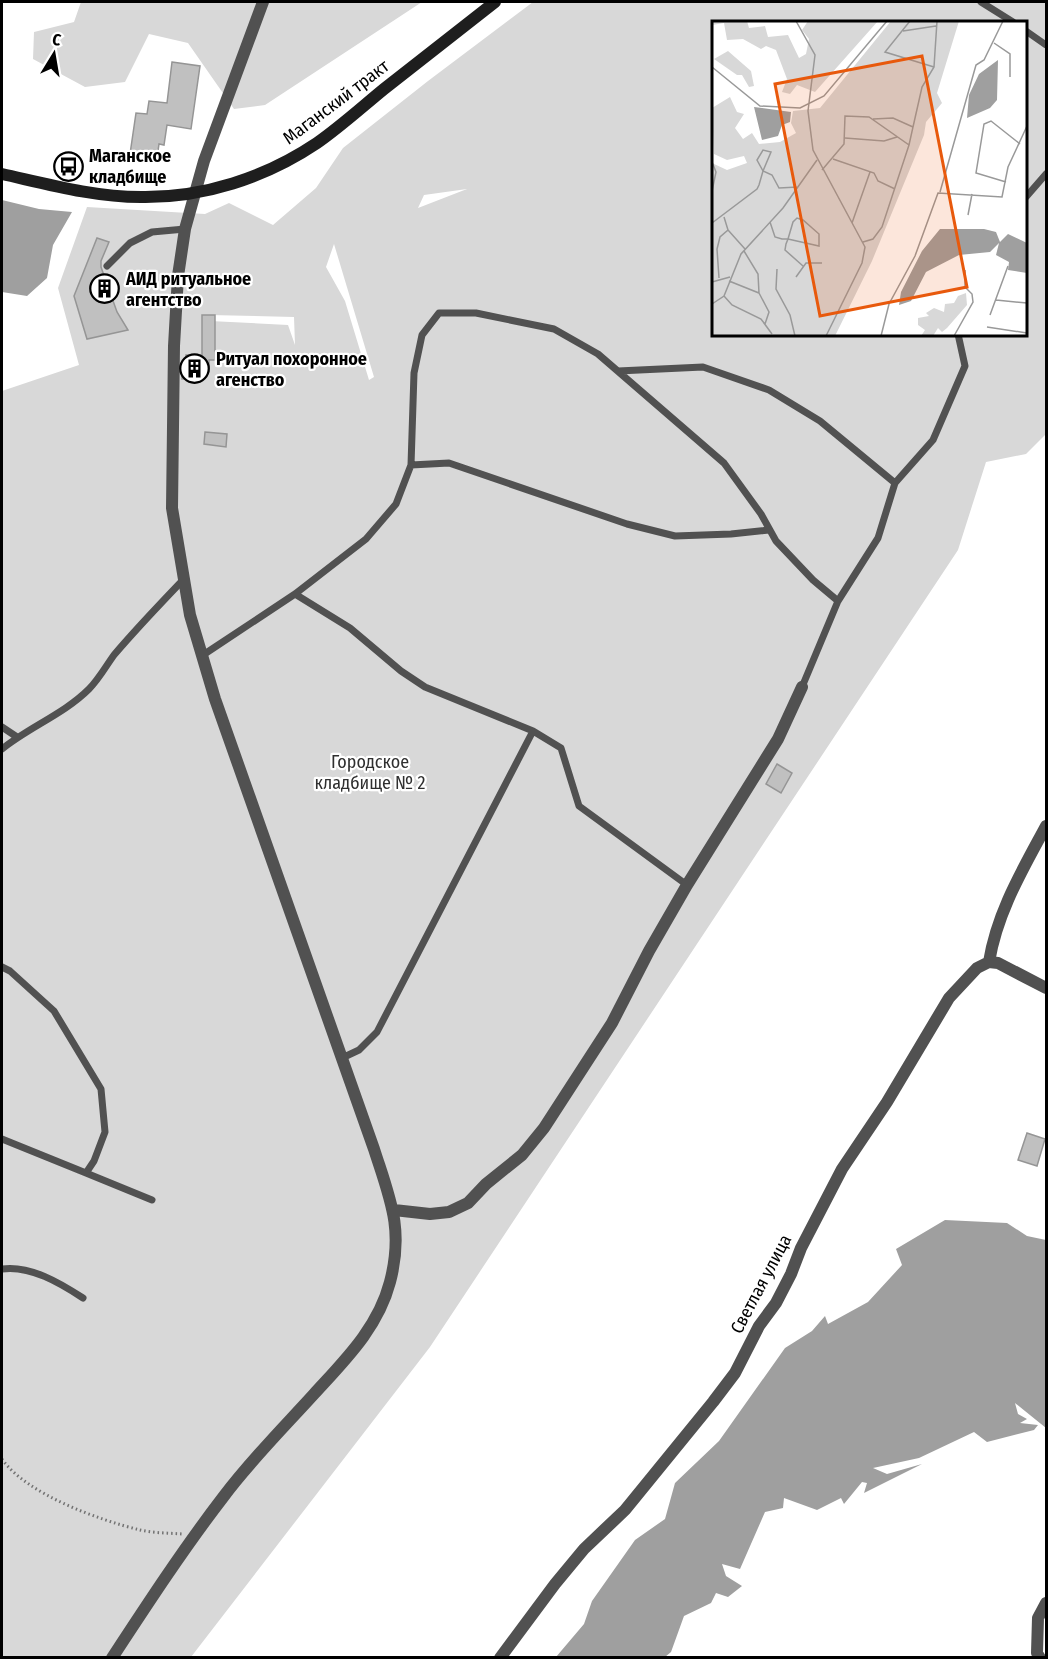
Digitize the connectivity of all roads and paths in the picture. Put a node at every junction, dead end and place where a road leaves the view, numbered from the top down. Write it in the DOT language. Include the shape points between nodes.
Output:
graph roads {
  1 [pos="263,2"];
  2 [pos="495,2"];
  3 [pos="981,2"];
  4 [pos="1011,21"];
  5 [pos="1027,32"];
  6 [pos="1047,45"];
  7 [pos="2,174"];
  8 [pos="1047,174"];
  9 [pos="194,194"];
  10 [pos="1027,196"];
  11 [pos="185,229"];
  12 [pos="108,266"];
  13 [pos="958,336"];
  14 [pos="618,371"];
  15 [pos="411,465"];
  16 [pos="895,483"];
  17 [pos="769,530"];
  18 [pos="183,580"];
  19 [pos="295,594"];
  20 [pos="838,601"];
  21 [pos="203,655"];
  22 [pos="802,687"];
  23 [pos="2,727"];
  24 [pos="533,732"];
  25 [pos="17,737"];
  26 [pos="2,749"];
  27 [pos="1047,826"];
  28 [pos="687,885"];
  29 [pos="989,962"];
  30 [pos="2,967"];
  31 [pos="1047,988"];
  32 [pos="342,1058"];
  33 [pos="2,1139"];
  34 [pos="86,1173"];
  35 [pos="152,1200"];
  36 [pos="394,1210"];
  37 [pos="2,1269"];
  38 [pos="83,1298"];
  39 [pos="2,1459"];
  40 [pos="196,1536"];
  41 [pos="1047,1603"];
  42 [pos="112,1658"];
  43 [pos="500,1658"];
  44 [pos="1040,1658"];
  1 -- 9 [label="street"];
  2 -- 9 [label="main road, Маганский тракт" via="317,143 283,163"];
  3 -- 4 [label="lane"];
  5 -- 6 [label="lane"];
  7 -- 9 [label="main road, Маганский тракт" via="105,194"];
  8 -- 10 [label="lane"];
  9 -- 11 [label="street"];
  11 -- 12 [label="lane" via="152,232 130,243"];
  11 -- 18 [label="street" via="174,346 172,508"];
  13 -- 16 [label="lane" via="965,366 933,440"];
  14 -- 15 [label="lane" via="598,354 554,329 476,313 438,313 422,335 414,373"];
  14 -- 16 [label="lane" via="703,367 768,390 820,421"];
  14 -- 17 [label="lane" via="724,463"];
  15 -- 17 [label="lane" via="449,463 627,524 675,536"];
  15 -- 19 [label="lane" via="396,504 366,539"];
  16 -- 20 [label="lane" via="879,538"];
  17 -- 20 [label="lane" via="813,580"];
  18 -- 21 [label="street"];
  18 -- 25 [label="lane" via="142,623 91,687"];
  19 -- 21 [label="lane"];
  19 -- 24 [label="lane" via="350,628 425,687"];
  20 -- 22 [label="lane"];
  21 -- 32 [label="street" via="215,699"];
  22 -- 28 [label="street" via="778,739"];
  23 -- 25 [label="lane"];
  24 -- 28 [label="lane" via="561,748 579,806"];
  24 -- 32 [label="lane" via="377,1032 359,1050"];
  25 -- 26 [label="lane"];
  27 -- 29 [label="street" via="1010,893"];
  28 -- 36 [label="street" via="612,1023 522,1155 468,1203 449,1212"];
  29 -- 31 [label="street"];
  29 -- 43 [label="street, Светлая улица" via="977,968 949,998 842,1169 776,1303 729,1380 625,1510 555,1584"];
  30 -- 34 [label="lane" via="54,1011 101,1089 105,1132"];
  32 -- 36 [label="street"];
  33 -- 34 [label="lane"];
  34 -- 35 [label="lane"];
  36 -- 40 [label="street" via="397,1244 390,1283 375,1320 356,1347 224,1496"];
  37 -- 38 [label="lane" via="37,1273"];
  39 -- 40 [label="path" via="10,1472 99,1519 142,1531"];
  40 -- 42 [label="street"];
  41 -- 44 [label="street" via="1038,1618"];
}
